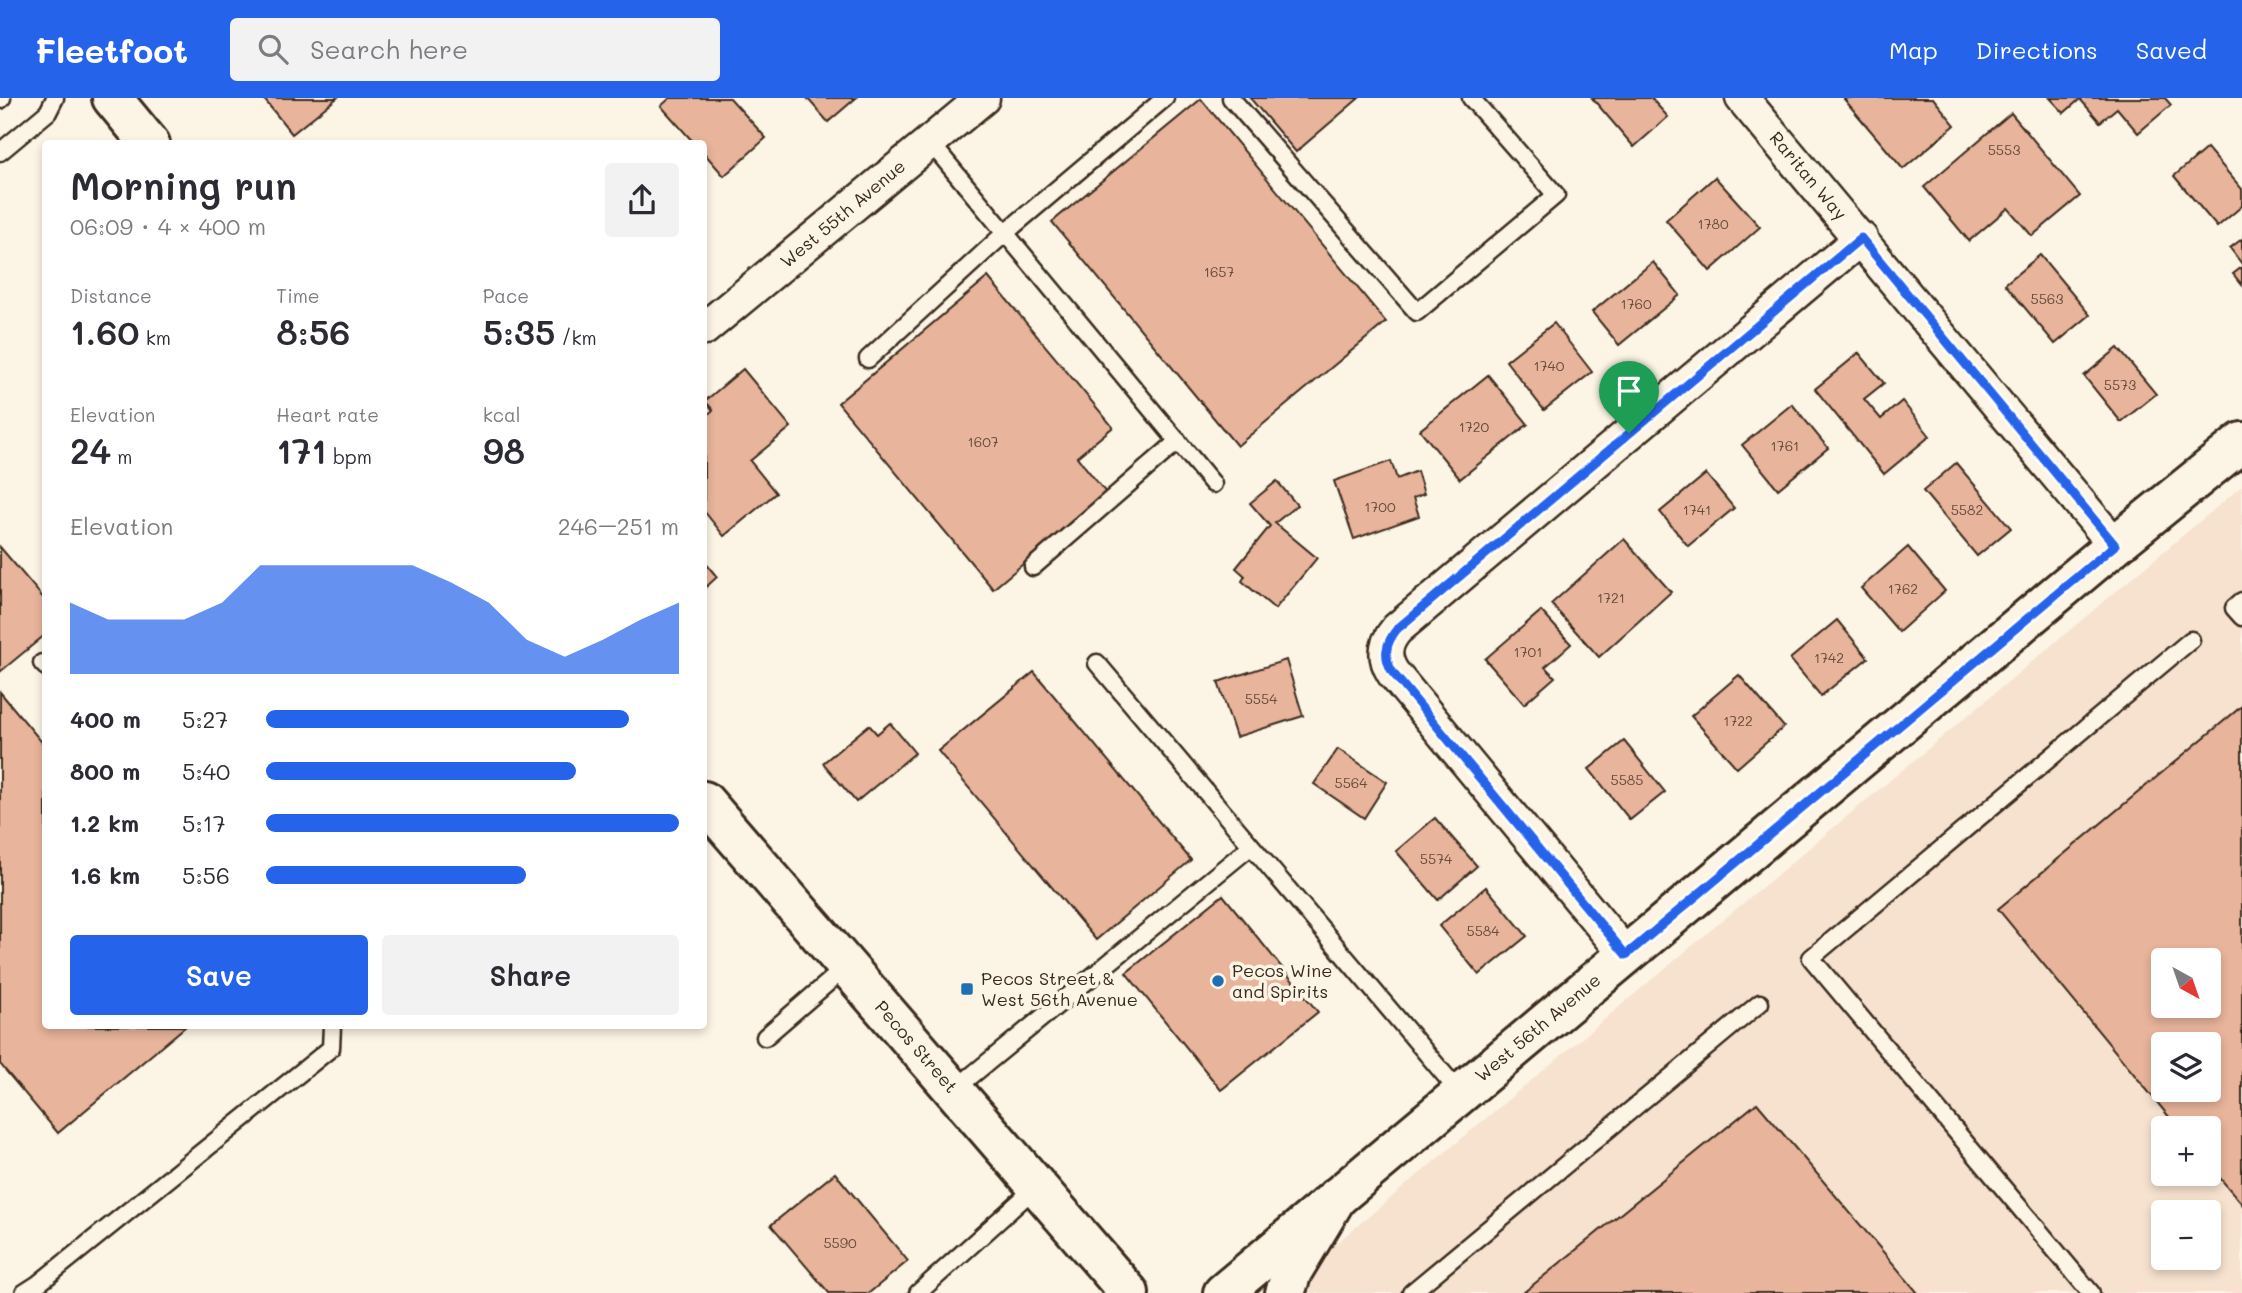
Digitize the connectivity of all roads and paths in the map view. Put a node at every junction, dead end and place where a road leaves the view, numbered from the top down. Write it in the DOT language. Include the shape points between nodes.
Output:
graph roads {
  1 [pos="55,98"];
  2 [pos="112,98"];
  3 [pos="1165,98"];
  4 [pos="1231,98"];
  5 [pos="1471,98"];
  6 [pos="1742,98"];
  7 [pos="975,100"];
  8 [pos="147,140"];
  9 [pos="930,142"];
  10 [pos="0,152"];
  11 [pos="1005,233"];
  12 [pos="1861,238"];
  13 [pos="707,327"];
  14 [pos="867,359"];
  15 [pos="1178,442"];
  16 [pos="2242,442"];
  17 [pos="1213,484"];
  18 [pos="2115,545"];
  19 [pos="1033,567"];
  20 [pos="2242,601"];
  21 [pos="2242,617"];
  22 [pos="2191,640"];
  23 [pos="1097,663"];
  24 [pos="707,805"];
  25 [pos="1250,847"];
  26 [pos="1626,955"];
  27 [pos="846,967"];
  28 [pos="1760,1003"];
  29 [pos="332,1029"];
  30 [pos="765,1037"];
  31 [pos="954,1090"];
  32 [pos="1460,1093"];
  33 [pos="1037,1186"];
  34 [pos="1337,1197"];
  35 [pos="24,1293"];
  36 [pos="918,1293"];
  37 [pos="1129,1293"];
  38 [pos="1223,1293"];
  39 [pos="1285,1293"];
  40 [pos="1411,1293"];
  41 [pos="2091,1293"];
  1 -- 10 [label="lane" via="48,112"];
  2 -- 8 [label="street"];
  3 -- 11 [label="lane"];
  4 -- 5 [label="lane" via="1417,312 1556,194"];
  6 -- 12 [label="street, Raritan Way"];
  7 -- 9 [label="street, West 55th Avenue"];
  9 -- 11 [label="lane"];
  9 -- 13 [label="street, West 55th Avenue"];
  11 -- 14 [label="lane"];
  11 -- 15 [label="lane"];
  12 -- 18 [label="street, Raritan Way"];
  12 -- 26 [label="street" via="1397,629 1385,651 1387,663"];
  15 -- 17 [label="lane"];
  15 -- 19 [label="lane"];
  16 -- 18 [label="street, West 56th Avenue"];
  18 -- 26 [label="street, West 56th Avenue"];
  20 -- 21 [label="lane" via="2234,608"];
  22 -- 41 [label="lane" via="1811,958"];
  23 -- 25 [label="lane"];
  24 -- 27 [label="street, Pecos Street"];
  25 -- 31 [label="lane"];
  25 -- 32 [label="lane"];
  26 -- 32 [label="street, West 56th Avenue"];
  27 -- 30 [label="lane"];
  27 -- 31 [label="street, Pecos Street"];
  28 -- 40 [label="lane"];
  29 -- 35 [label="lane" via="331,1048"];
  31 -- 33 [label="street, Pecos Street"];
  32 -- 34 [label="street, West 56th Avenue"];
  33 -- 36 [label="lane"];
  33 -- 37 [label="street, Pecos Street"];
  34 -- 38 [label="street, West 56th Avenue"];
  34 -- 39 [label="street" via="1292,1272"];
}
